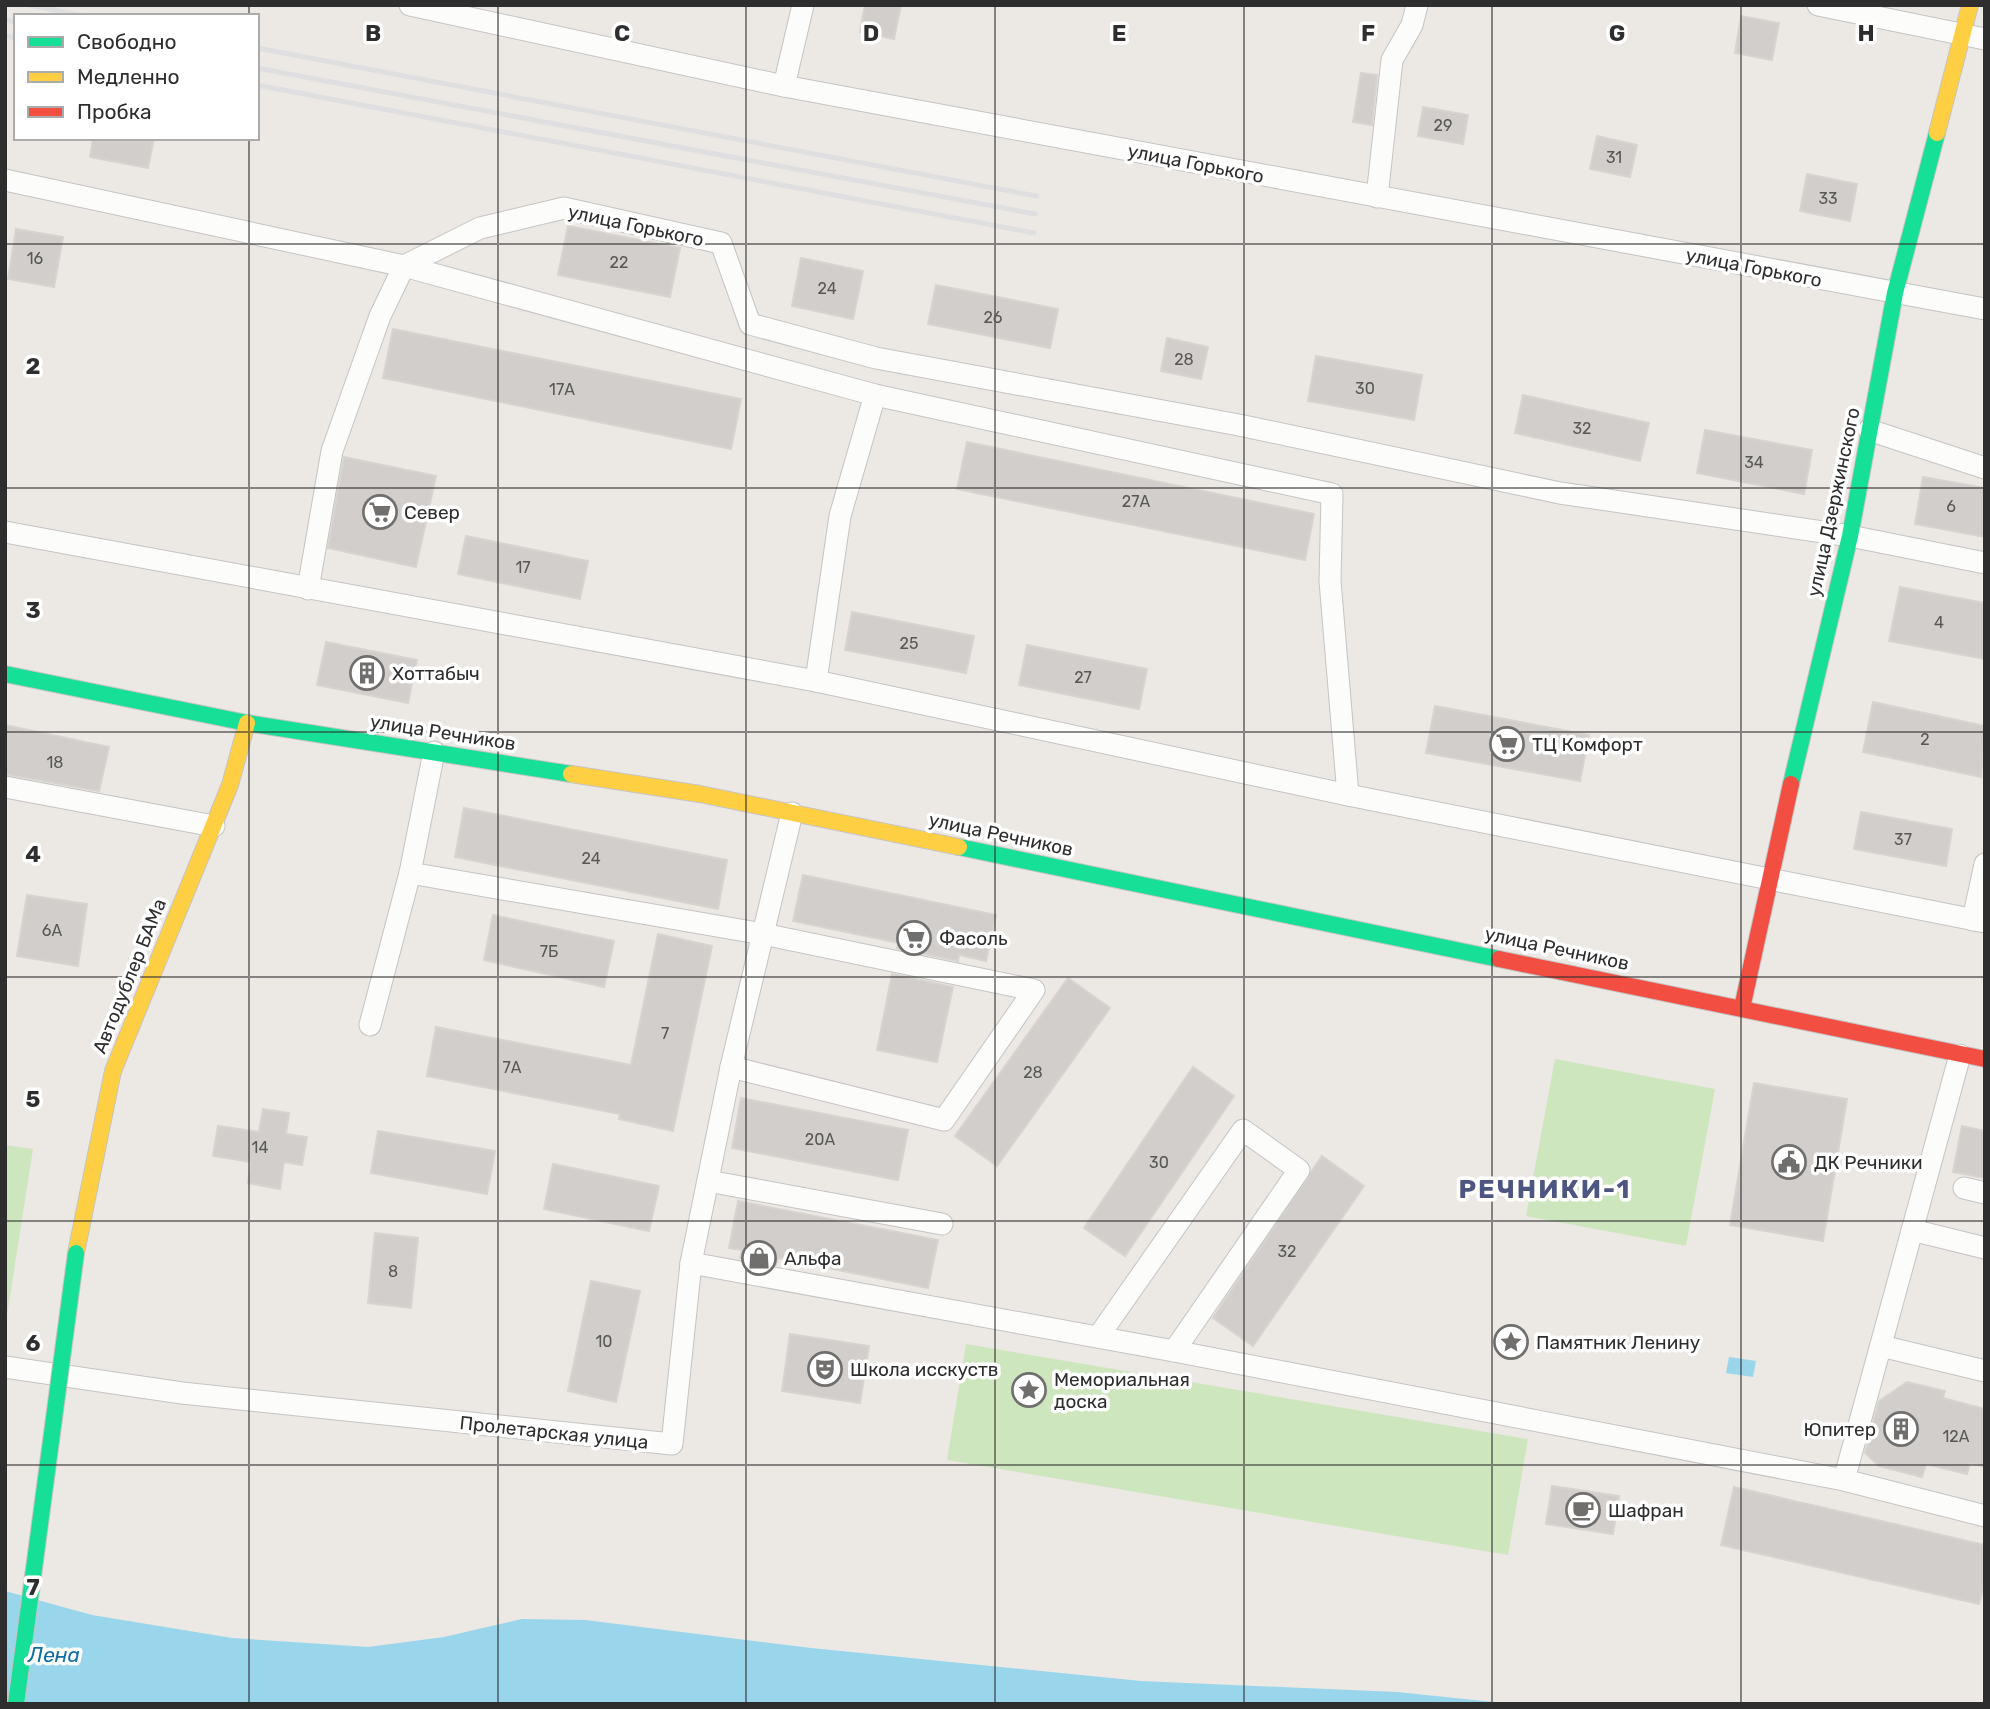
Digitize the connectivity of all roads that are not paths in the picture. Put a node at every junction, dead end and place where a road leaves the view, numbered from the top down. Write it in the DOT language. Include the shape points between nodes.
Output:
graph roads {
  1 [pos="410,5"];
  2 [pos="803,5"];
  3 [pos="1417,5"];
  4 [pos="1818,5"];
  5 [pos="1970,5"];
  6 [pos="1962,35"];
  7 [pos="1985,39"];
  8 [pos="784,86"];
  9 [pos="5,180"];
  10 [pos="1377,197"];
  11 [pos="404,266"];
  12 [pos="1895,293"];
  13 [pos="1985,309"];
  14 [pos="875,395"];
  15 [pos="1869,430"];
  16 [pos="1985,468"];
  17 [pos="5,533"];
  18 [pos="1850,536"];
  19 [pos="1985,563"];
  20 [pos="308,589"];
  21 [pos="5,674"];
  22 [pos="816,681"];
  23 [pos="247,723"];
  24 [pos="434,752"];
  25 [pos="5,787"];
  26 [pos="1349,795"];
  27 [pos="792,813"];
  28 [pos="214,827"];
  29 [pos="1985,864"];
  30 [pos="410,873"];
  31 [pos="1768,879"];
  32 [pos="1979,921"];
  33 [pos="763,934"];
  34 [pos="1742,1008"];
  35 [pos="370,1025"];
  36 [pos="1960,1055"];
  37 [pos="1985,1059"];
  38 [pos="731,1067"];
  39 [pos="708,1181"];
  40 [pos="942,1224"];
  41 [pos="1912,1230"];
  42 [pos="1985,1248"];
  43 [pos="691,1263"];
  44 [pos="1097,1337"];
  45 [pos="1881,1346"];
  46 [pos="1174,1350"];
  47 [pos="5,1367"];
  48 [pos="1985,1371"];
  49 [pos="1844,1480"];
  50 [pos="1985,1516"];
  51 [pos="16,1704"];
  1 -- 8 [label="street, улица Горького"];
  2 -- 8 [label="street"];
  3 -- 10 [label="street" via="1412,25 1392,61"];
  4 -- 6 [label="street"];
  5 -- 6 [label="street, улица Дзержинского"];
  6 -- 7 [label="street"];
  6 -- 12 [label="street, улица Дзержинского"];
  8 -- 10 [label="street, улица Горького"];
  9 -- 11 [label="street"];
  10 -- 12 [label="street, улица Горького"];
  11 -- 14 [label="street"];
  11 -- 18 [label="street, улица Горького" via="480,228 564,208 721,243 750,324 876,358 1239,425 1560,493"];
  11 -- 20 [label="street" via="380,316 332,451"];
  12 -- 13 [label="street, улица Горького"];
  12 -- 15 [label="street, улица Дзержинского"];
  14 -- 22 [label="street" via="840,516"];
  14 -- 26 [label="street" via="1332,494 1329,580"];
  15 -- 16 [label="street"];
  15 -- 18 [label="street, улица Дзержинского"];
  17 -- 20 [label="street"];
  18 -- 19 [label="street"];
  18 -- 31 [label="street, улица Дзержинского"];
  20 -- 22 [label="street"];
  21 -- 23 [label="street, улица Речников"];
  22 -- 26 [label="street"];
  23 -- 24 [label="street, улица Речников"];
  23 -- 28 [label="street, Автодублер БАМа"];
  24 -- 27 [label="street, улица Речников"];
  24 -- 30 [label="street"];
  25 -- 28 [label="street"];
  26 -- 31 [label="street"];
  27 -- 33 [label="street, Пролетарская улица"];
  27 -- 34 [label="street, улица Речников"];
  28 -- 51 [label="street, Автодублер БАМа, bridge" via="113,1071 76,1253"];
  29 -- 32 [label="street"];
  30 -- 33 [label="street"];
  30 -- 35 [label="street"];
  31 -- 32 [label="street"];
  31 -- 34 [label="street, улица Дзержинского"];
  33 -- 38 [label="street, Пролетарская улица"];
  33 -- 38 [label="street" via="1034,990 944,1120"];
  34 -- 36 [label="street, улица Речников"];
  36 -- 37 [label="street, улица Речников"];
  36 -- 41 [label="street"];
  38 -- 39 [label="street, Пролетарская улица"];
  39 -- 40 [label="street"];
  39 -- 43 [label="street, Пролетарская улица"];
  41 -- 42 [label="street"];
  41 -- 45 [label="street"];
  43 -- 44 [label="street"];
  43 -- 47 [label="street, Пролетарская улица" via="672,1444 182,1393"];
  44 -- 46 [label="street"];
  44 -- 46 [label="street" via="1243,1130 1299,1170"];
  45 -- 48 [label="street"];
  45 -- 49 [label="street"];
  46 -- 49 [label="street"];
  49 -- 50 [label="street"];
}
